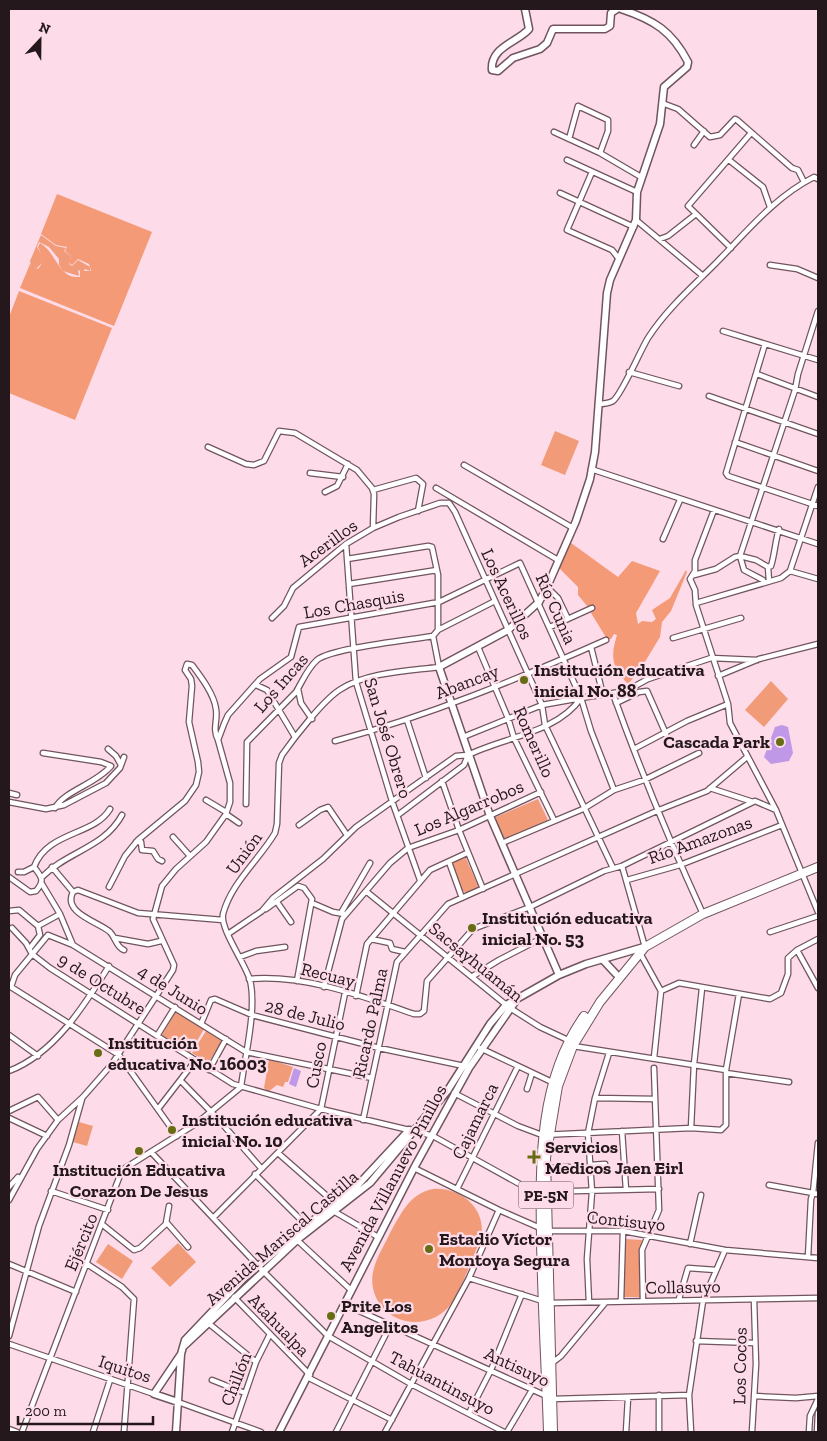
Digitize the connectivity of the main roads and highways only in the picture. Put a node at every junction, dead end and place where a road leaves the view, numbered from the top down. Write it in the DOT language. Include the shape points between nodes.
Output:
graph roads {
  1 [pos="818,867"];
  2 [pos="545,1135"];
  3 [pos="543,1192"];
  4 [pos="545,1302"];
  5 [pos="550,1398"];
  6 [pos="548,1432"];
  7 [pos="553,1432"];
  1 -- 2 [label="highway, PE-5N" via="703,914 642,950 618,975 572,1043 556,1085"];
  2 -- 3 [label="highway, PE-5N"];
  2 -- 3 [label="highway, PE-5N"];
  3 -- 4 [label="highway, PE-5N"];
  4 -- 5 [label="highway, PE-5N"];
  4 -- 5 [label="highway, PE-5N" via="551,1364"];
  5 -- 6 [label="highway, PE-5N"];
  5 -- 7 [label="highway, PE-5N"];
}
